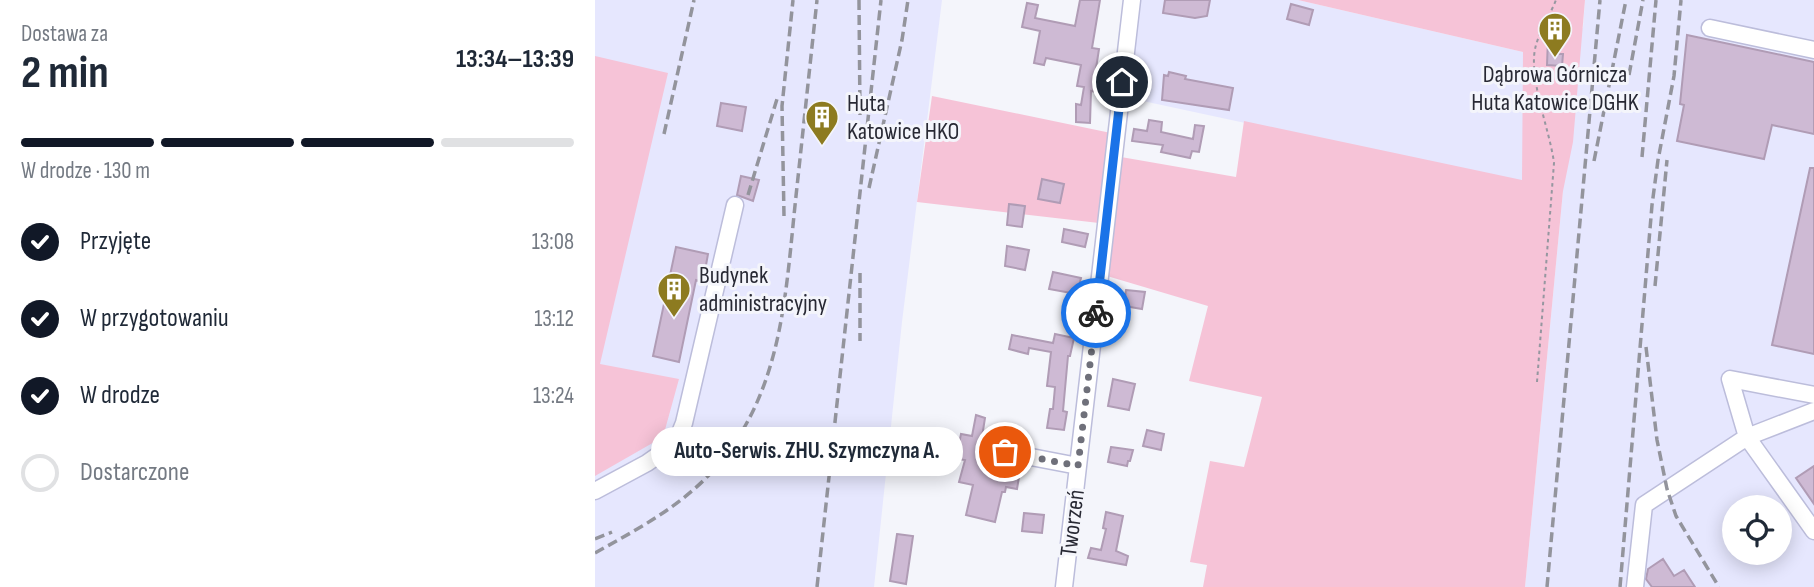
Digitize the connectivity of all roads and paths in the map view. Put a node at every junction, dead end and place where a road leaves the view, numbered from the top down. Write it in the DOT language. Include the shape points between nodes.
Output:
graph roads {
  1 [pos="1132,0"];
  2 [pos="1556,0"];
  3 [pos="1710,28"];
  4 [pos="1814,50"];
  5 [pos="736,205"];
  6 [pos="1537,382"];
  7 [pos="1814,395"];
  8 [pos="1814,411"];
  9 [pos="1747,437"];
  10 [pos="1005,452"];
  11 [pos="1078,466"];
  12 [pos="595,491"];
  13 [pos="1814,531"];
  14 [pos="1064,587"];
  15 [pos="1635,587"];
  1 -- 11 [label="street, Tworzeń"];
  2 -- 6 [label="path" via="1534,52 1554,163"];
  3 -- 4 [label="street"];
  5 -- 12 [label="street" via="677,440 647,463"];
  7 -- 9 [label="street" via="1730,379"];
  8 -- 9 [label="street"];
  9 -- 13 [label="street"];
  9 -- 15 [label="street" via="1644,505"];
  10 -- 11 [label="street"];
  11 -- 14 [label="street, Tworzeń"];
}
